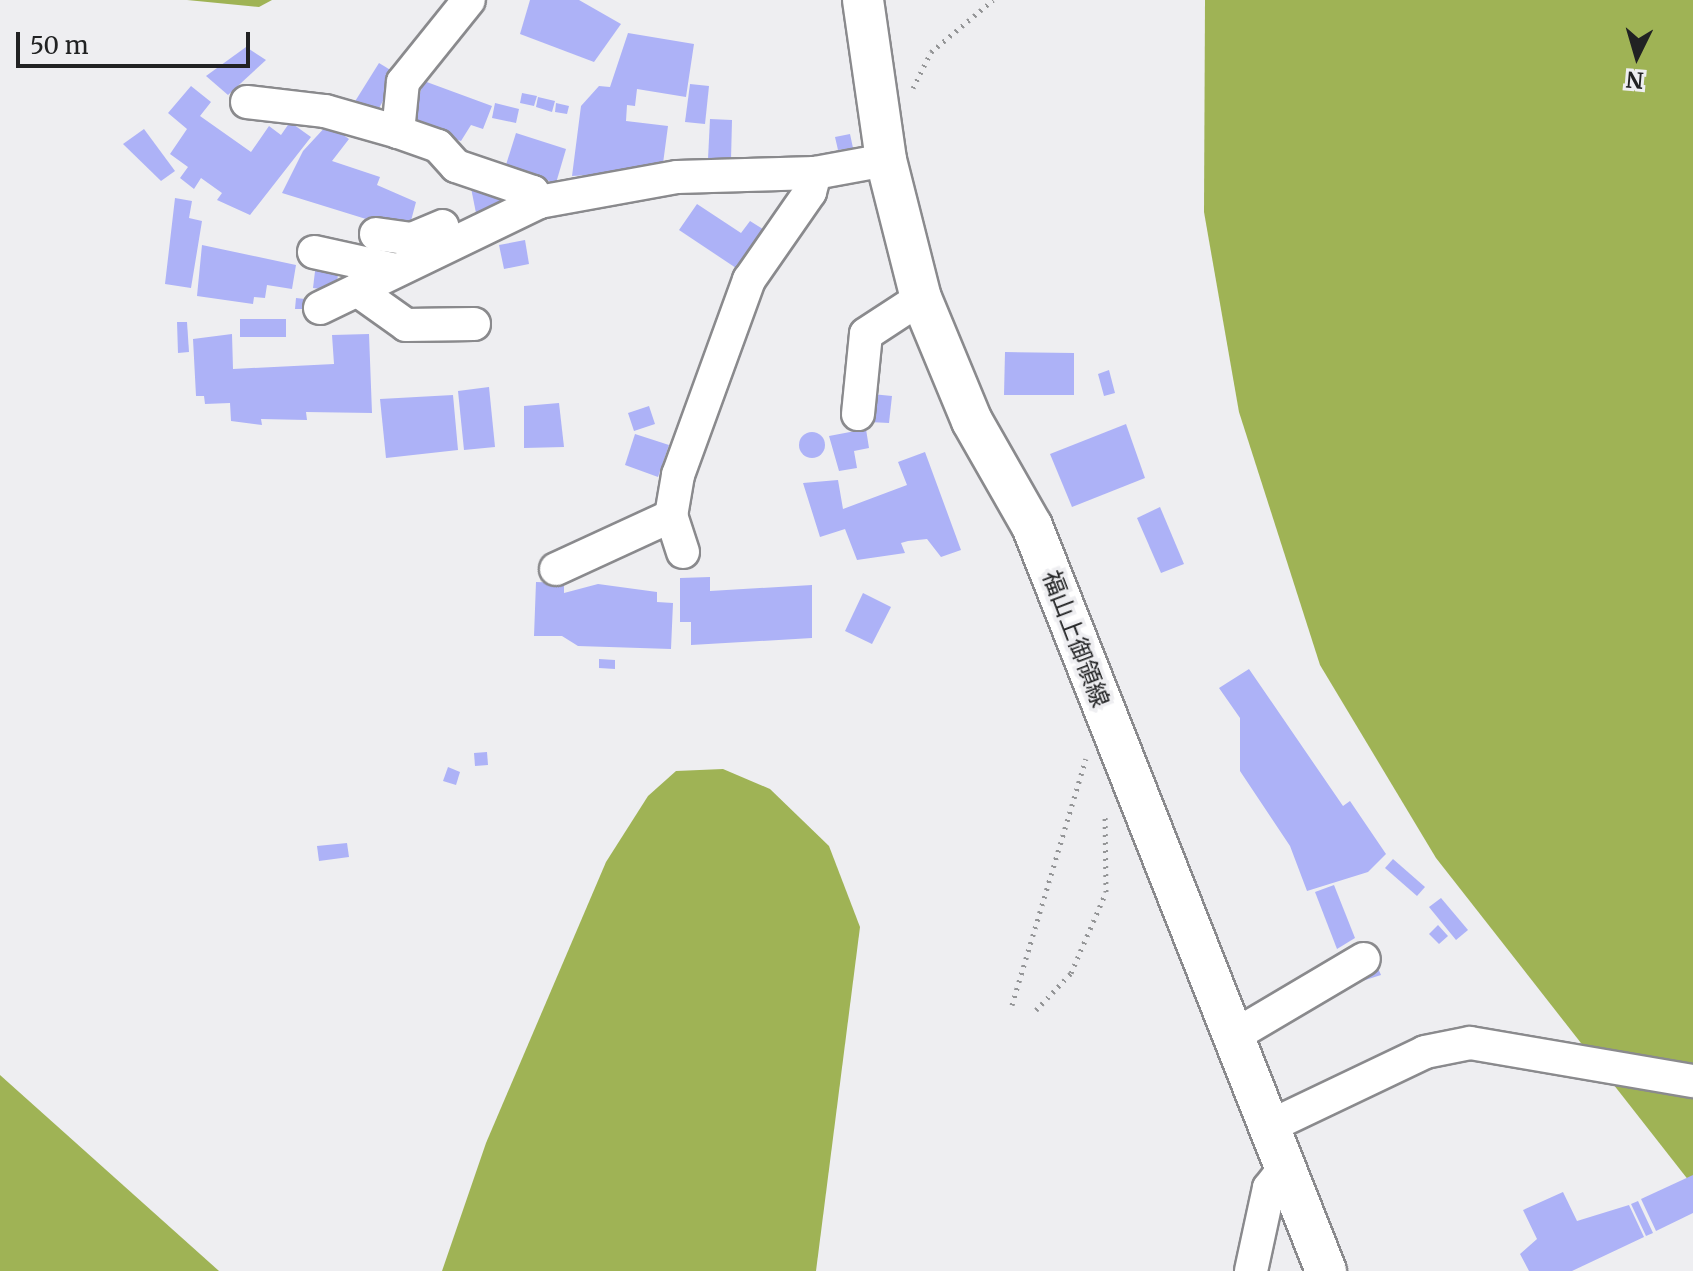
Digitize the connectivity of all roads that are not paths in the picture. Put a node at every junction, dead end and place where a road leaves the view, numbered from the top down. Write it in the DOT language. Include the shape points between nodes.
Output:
graph roads {
  1 [pos="469,0"];
  2 [pos="863,0"];
  3 [pos="247,102"];
  4 [pos="398,132"];
  5 [pos="884,145"];
  6 [pos="815,173"];
  7 [pos="539,202"];
  8 [pos="462,233"];
  9 [pos="376,234"];
  10 [pos="314,252"];
  11 [pos="392,269"];
  12 [pos="357,290"];
  13 [pos="921,298"];
  14 [pos="320,308"];
  15 [pos="474,324"];
  16 [pos="858,414"];
  17 [pos="671,516"];
  18 [pos="683,552"];
  19 [pos="556,569"];
  20 [pos="1364,959"];
  21 [pos="1232,1037"];
  22 [pos="1693,1081"];
  23 [pos="1266,1128"];
  24 [pos="1283,1170"];
  25 [pos="1251,1271"];
  26 [pos="1326,1271"];
  1 -- 4 [label="street" via="403,82"];
  2 -- 5 [label="main road, 福山上御領線"];
  3 -- 4 [label="street" via="325,111"];
  4 -- 7 [label="street" via="438,146 456,166 533,192"];
  5 -- 6 [label="street"];
  5 -- 13 [label="main road, 福山上御領線"];
  6 -- 7 [label="street" via="677,177"];
  6 -- 17 [label="street" via="810,192 749,280 678,475"];
  7 -- 8 [label="street"];
  8 -- 9 [label="street" via="443,226 412,239"];
  8 -- 11 [label="street"];
  10 -- 11 [label="street"];
  11 -- 12 [label="street"];
  12 -- 14 [label="street"];
  12 -- 15 [label="street" via="406,325"];
  13 -- 16 [label="street" via="866,334"];
  13 -- 21 [label="main road, 福山上御領線" via="972,421 1032,526"];
  17 -- 18 [label="street"];
  17 -- 19 [label="street"];
  20 -- 21 [label="street"];
  21 -- 23 [label="main road, 福山上御領線"];
  22 -- 23 [label="street" via="1470,1043 1425,1052"];
  23 -- 24 [label="main road, 福山上御領線"];
  24 -- 25 [label="street" via="1269,1188"];
  24 -- 26 [label="main road, 福山上御領線"];
}
